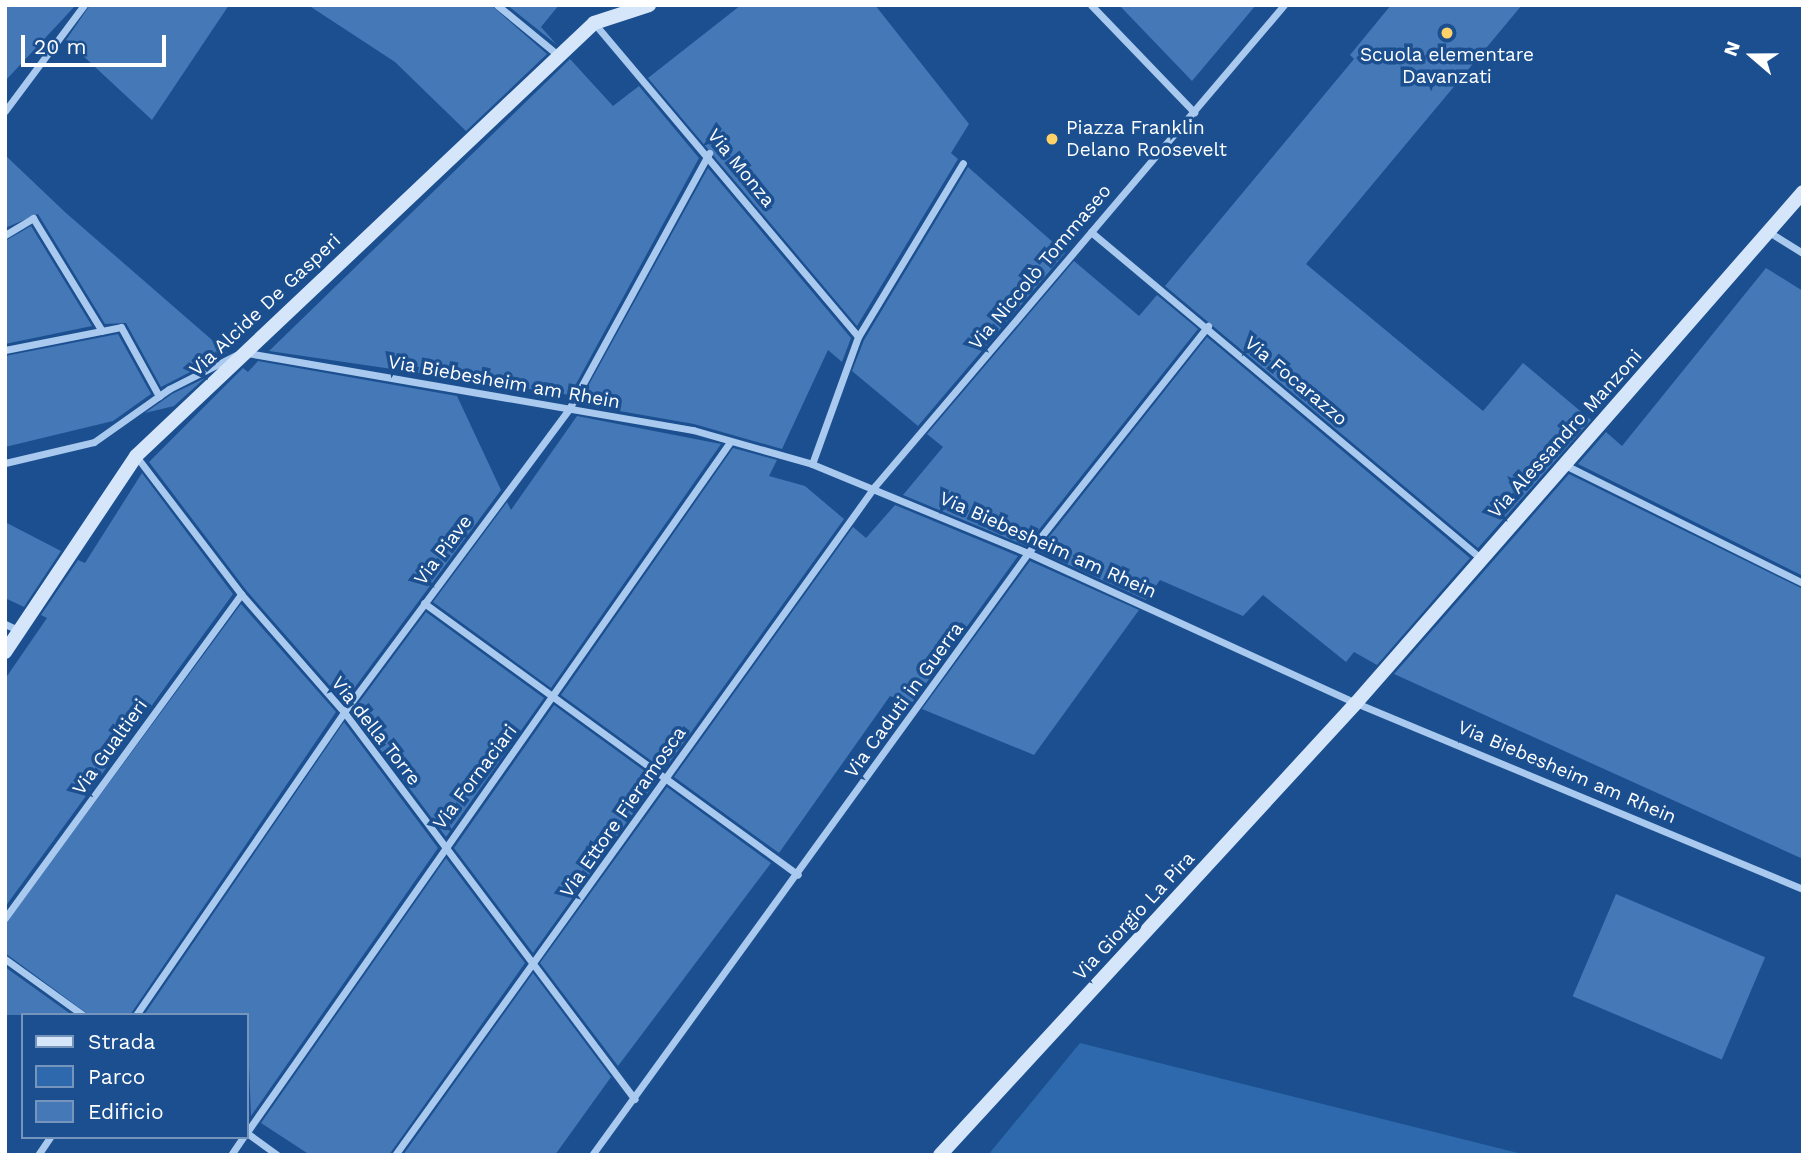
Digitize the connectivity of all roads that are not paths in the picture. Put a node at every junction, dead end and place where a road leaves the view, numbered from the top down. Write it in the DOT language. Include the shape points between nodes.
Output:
graph roads {
  1 [pos="83,5"];
  2 [pos="498,5"];
  3 [pos="649,5"];
  4 [pos="1090,5"];
  5 [pos="1284,5"];
  6 [pos="594,23"];
  7 [pos="559,56"];
  8 [pos="5,111"];
  9 [pos="1194,112"];
  10 [pos="709,153"];
  11 [pos="963,163"];
  12 [pos="1803,192"];
  13 [pos="1091,232"];
  14 [pos="1768,232"];
  15 [pos="5,235"];
  16 [pos="1803,253"];
  17 [pos="1208,326"];
  18 [pos="102,331"];
  19 [pos="858,337"];
  20 [pos="5,350"];
  21 [pos="243,352"];
  22 [pos="159,396"];
  23 [pos="569,409"];
  24 [pos="730,442"];
  25 [pos="136,456"];
  26 [pos="5,463"];
  27 [pos="812,464"];
  28 [pos="1567,466"];
  29 [pos="875,486"];
  30 [pos="1028,552"];
  31 [pos="1478,556"];
  32 [pos="1803,583"];
  33 [pos="241,594"];
  34 [pos="424,603"];
  35 [pos="5,624"];
  36 [pos="20,631"];
  37 [pos="5,652"];
  38 [pos="556,695"];
  39 [pos="1356,703"];
  40 [pos="344,712"];
  41 [pos="666,778"];
  42 [pos="444,845"];
  43 [pos="798,875"];
  44 [pos="1803,889"];
  45 [pos="5,918"];
  46 [pos="5,959"];
  47 [pos="535,966"];
  48 [pos="80,1013"];
  49 [pos="137,1013"];
  50 [pos="635,1099"];
  51 [pos="248,1131"];
  52 [pos="248,1135"];
  53 [pos="49,1139"];
  54 [pos="242,1139"];
  55 [pos="38,1155"];
  56 [pos="231,1155"];
  57 [pos="277,1155"];
  58 [pos="396,1155"];
  59 [pos="592,1155"];
  60 [pos="940,1155"];
  1 -- 8 [label="street"];
  2 -- 7 [label="street"];
  3 -- 6 [label="street"];
  4 -- 9 [label="street"];
  5 -- 9 [label="street, Via Niccolò Tommaseo"];
  6 -- 7 [label="street, Via Alcide De Gasperi"];
  6 -- 10 [label="street, Via Monza"];
  7 -- 21 [label="street, Via Alcide De Gasperi"];
  9 -- 13 [label="street, Via Niccolò Tommaseo"];
  10 -- 19 [label="street, Via Monza"];
  10 -- 23 [label="street, Via Piave"];
  11 -- 19 [label="street"];
  12 -- 14 [label="street, Via Alessandro Manzoni"];
  13 -- 17 [label="street, Via Focarazzo"];
  13 -- 29 [label="street, Via Niccolò Tommaseo"];
  14 -- 16 [label="street"];
  14 -- 28 [label="street, Via Alessandro Manzoni"];
  15 -- 18 [label="street" via="33,218"];
  17 -- 30 [label="street, Via Caduti in Guerra"];
  17 -- 31 [label="street, Via Focarazzo"];
  18 -- 20 [label="street"];
  18 -- 22 [label="street" via="121,327"];
  19 -- 27 [label="street"];
  21 -- 22 [label="street"];
  21 -- 23 [label="street, Via Biebesheim am Rhein"];
  21 -- 25 [label="street, Via Alcide De Gasperi"];
  22 -- 26 [label="street" via="94,442"];
  23 -- 24 [label="street, Via Biebesheim am Rhein"];
  23 -- 34 [label="street, Via Piave"];
  24 -- 27 [label="street, Via Biebesheim am Rhein"];
  24 -- 38 [label="street, Via Fornaciari"];
  25 -- 33 [label="street, Via della Torre"];
  25 -- 36 [label="street, Via Alcide De Gasperi"];
  27 -- 29 [label="street, Via Biebesheim am Rhein"];
  28 -- 31 [label="street, Via Alessandro Manzoni"];
  28 -- 32 [label="street"];
  29 -- 30 [label="street, Via Biebesheim am Rhein"];
  29 -- 41 [label="street, Via Ettore Fieramosca"];
  30 -- 39 [label="street, Via Biebesheim am Rhein"];
  30 -- 43 [label="street, Via Caduti in Guerra"];
  31 -- 39 [label="street, Via Alessandro Manzoni"];
  33 -- 40 [label="street, Via della Torre"];
  33 -- 45 [label="street, Via Gualtieri"];
  34 -- 38 [label="street"];
  34 -- 40 [label="street, Via Piave"];
  35 -- 36 [label="street"];
  36 -- 37 [label="street, Via Alcide De Gasperi"];
  38 -- 41 [label="street"];
  38 -- 42 [label="street, Via Fornaciari"];
  39 -- 44 [label="street, Via Biebesheim am Rhein"];
  39 -- 60 [label="street, Via Giorgio La Pira"];
  40 -- 42 [label="street, Via della Torre"];
  40 -- 49 [label="street, Via Piave"];
  41 -- 43 [label="street"];
  41 -- 47 [label="street, Via Ettore Fieramosca"];
  42 -- 47 [label="street, Via della Torre"];
  42 -- 51 [label="street, Via Fornaciari"];
  43 -- 50 [label="street, Via Caduti in Guerra"];
  46 -- 48 [label="street"];
  47 -- 50 [label="street, Via della Torre"];
  47 -- 58 [label="street, Via Ettore Fieramosca"];
  50 -- 59 [label="street, Via Caduti in Guerra"];
  52 -- 57 [label="street"];
  53 -- 55 [label="street"];
  54 -- 56 [label="street, Via Fornaciari"];
}
